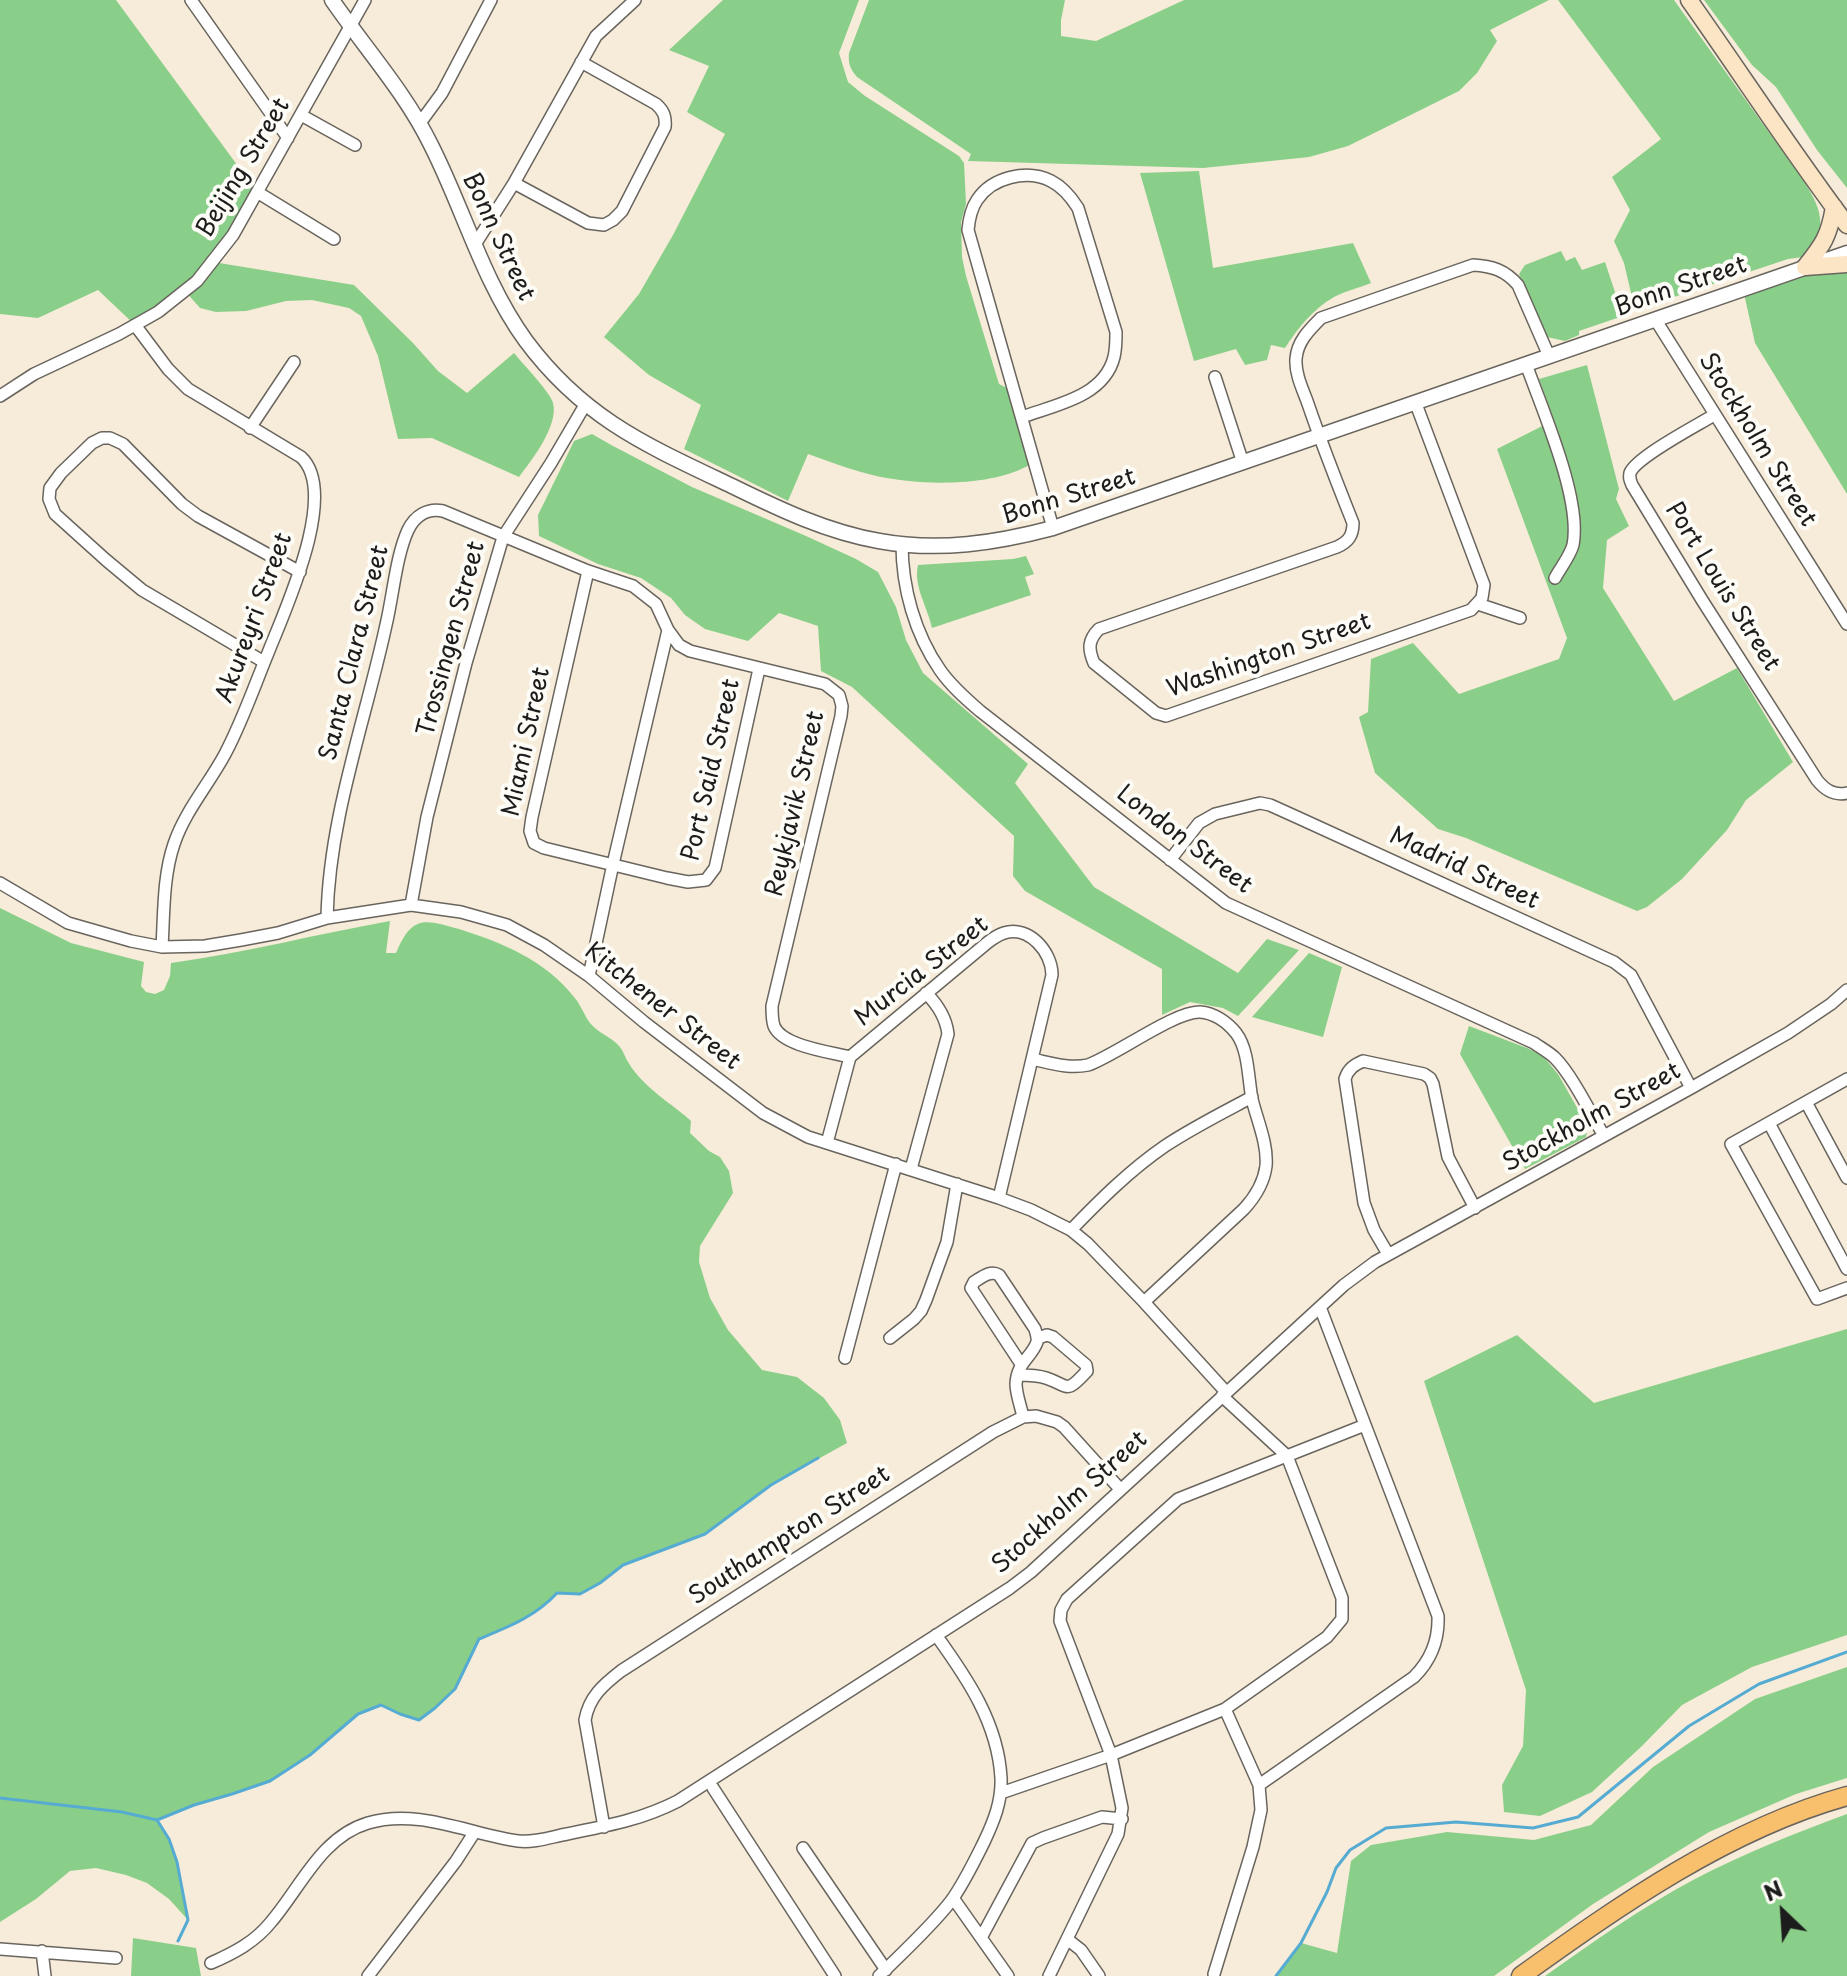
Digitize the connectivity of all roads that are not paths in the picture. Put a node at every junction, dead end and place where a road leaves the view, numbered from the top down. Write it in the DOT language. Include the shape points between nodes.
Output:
graph roads {
  1 [pos="191,0"];
  2 [pos="332,0"];
  3 [pos="365,0"];
  4 [pos="491,0"];
  5 [pos="635,0"];
  6 [pos="1689,0"];
  7 [pos="350,26"];
  8 [pos="581,62"];
  9 [pos="301,115"];
  10 [pos="420,123"];
  11 [pos="288,138"];
  12 [pos="355,145"];
  13 [pos="514,183"];
  14 [pos="257,192"];
  15 [pos="1843,207"];
  16 [pos="1847,225"];
  17 [pos="334,239"];
  18 [pos="474,246"];
  19 [pos="1847,253"];
  20 [pos="1847,264"];
  21 [pos="1805,267"];
  22 [pos="1655,319"];
  23 [pos="135,325"];
  24 [pos="1549,356"];
  25 [pos="294,362"];
  26 [pos="1526,364"];
  27 [pos="1215,377"];
  28 [pos="0,396"];
  29 [pos="1416,404"];
  30 [pos="585,405"];
  31 [pos="1714,415"];
  32 [pos="1022,417"];
  33 [pos="250,428"];
  34 [pos="1319,436"];
  35 [pos="1243,463"];
  36 [pos="1053,528"];
  37 [pos="503,537"];
  38 [pos="902,544"];
  39 [pos="588,571"];
  40 [pos="300,572"];
  41 [pos="1555,578"];
  42 [pos="1478,604"];
  43 [pos="1520,618"];
  44 [pos="1847,624"];
  45 [pos="668,630"];
  46 [pos="264,662"];
  47 [pos="759,669"];
  48 [pos="1847,793"];
  49 [pos="1170,860"];
  50 [pos="613,864"];
  51 [pos="0,883"];
  52 [pos="411,905"];
  53 [pos="327,918"];
  54 [pos="162,947"];
  55 [pos="589,976"];
  56 [pos="1847,990"];
  57 [pos="926,993"];
  58 [pos="850,1057"];
  59 [pos="1032,1059"];
  60 [pos="1845,1083"];
  61 [pos="1691,1088"];
  62 [pos="1252,1097"];
  63 [pos="1806,1102"];
  64 [pos="1769,1123"];
  65 [pos="1604,1136"];
  66 [pos="827,1143"];
  67 [pos="896,1164"];
  68 [pos="911,1169"];
  69 [pos="1847,1178"];
  70 [pos="957,1184"];
  71 [pos="999,1198"];
  72 [pos="1475,1208"];
  73 [pos="1071,1230"];
  74 [pos="1388,1254"];
  75 [pos="1847,1269"];
  76 [pos="1847,1288"];
  77 [pos="1144,1302"];
  78 [pos="1320,1307"];
  79 [pos="890,1338"];
  80 [pos="1038,1338"];
  81 [pos="845,1358"];
  82 [pos="1020,1369"];
  83 [pos="1224,1394"];
  84 [pos="1023,1417"];
  85 [pos="1365,1425"];
  86 [pos="1287,1456"];
  87 [pos="1120,1489"];
  88 [pos="936,1635"];
  89 [pos="1225,1709"];
  90 [pos="1111,1755"];
  91 [pos="1259,1785"];
  92 [pos="713,1788"];
  93 [pos="1001,1793"];
  94 [pos="1847,1796"];
  95 [pos="1122,1819"];
  96 [pos="604,1827"];
  97 [pos="474,1833"];
  98 [pos="803,1848"];
  99 [pos="953,1898"];
  100 [pos="981,1938"];
  101 [pos="1067,1939"];
  102 [pos="0,1949"];
  103 [pos="42,1951"];
  104 [pos="116,1958"];
  105 [pos="211,1963"];
  106 [pos="882,1973"];
  107 [pos="1214,1974"];
  108 [pos="45,1976"];
  109 [pos="368,1976"];
  110 [pos="835,1976"];
  111 [pos="1008,1976"];
  112 [pos="1049,1976"];
  113 [pos="1099,1976"];
  114 [pos="1521,1976"];
  1 -- 11 [label="street"];
  2 -- 7 [label="street, Bonn Street"];
  3 -- 7 [label="street, Beijing Street"];
  4 -- 10 [label="street" via="437,102"];
  5 -- 8 [label="street" via="596,36"];
  6 -- 15 [label="main road"];
  7 -- 9 [label="street, Beijing Street"];
  7 -- 10 [label="street, Bonn Street"];
  8 -- 13 [label="street"];
  8 -- 13 [label="street" via="656,104 664,114 665,127 622,211 609,223 588,223"];
  9 -- 11 [label="street, Beijing Street"];
  9 -- 12 [label="street"];
  10 -- 18 [label="street, Bonn Street"];
  11 -- 14 [label="street, Beijing Street"];
  13 -- 18 [label="street"];
  14 -- 17 [label="street"];
  14 -- 23 [label="street, Beijing Street" via="233,235 197,281"];
  15 -- 16 [label="main road"];
  15 -- 21 [label="main road"];
  18 -- 30 [label="street, Bonn Street" via="525,339"];
  19 -- 21 [label="street, Bonn Street"];
  20 -- 21 [label="main road"];
  21 -- 22 [label="street, Bonn Street"];
  22 -- 24 [label="street, Bonn Street"];
  22 -- 31 [label="street, Stockholm Street"];
  23 -- 28 [label="street, Beijing Street"];
  23 -- 33 [label="street, Akureyri Street" via="188,389"];
  24 -- 26 [label="street, Bonn Street"];
  24 -- 34 [label="street" via="1510,275 1473,265 1321,318 1310,329 1301,341 1296,368"];
  25 -- 33 [label="street"];
  26 -- 29 [label="street, Bonn Street"];
  26 -- 41 [label="street" via="1573,513 1572,550"];
  27 -- 35 [label="street"];
  29 -- 34 [label="street, Bonn Street"];
  29 -- 42 [label="street" via="1482,578"];
  30 -- 37 [label="street, Trossingen Street"];
  30 -- 38 [label="street, Bonn Street" via="656,450 807,521"];
  31 -- 44 [label="street, Stockholm Street"];
  31 -- 48 [label="street, Port Louis Street" via="1643,458 1631,471 1632,485 1817,780 1828,791"];
  32 -- 32 [label="street" via="968,230 976,201 987,188 1015,176 1033,176 1061,188 1078,208 1116,344 1111,367 1090,391"];
  32 -- 36 [label="street"];
  33 -- 40 [label="street, Akureyri Street" via="311,468 314,502"];
  34 -- 35 [label="street, Bonn Street"];
  34 -- 42 [label="street, Washington Street" via="1353,523 1351,537 1337,547 1099,629 1090,642 1094,663 1166,716"];
  35 -- 36 [label="street, Bonn Street"];
  36 -- 38 [label="street, Bonn Street" via="973,545"];
  37 -- 39 [label="street, Santa Clara Street"];
  37 -- 52 [label="street, Trossingen Street" via="427,817"];
  37 -- 53 [label="street, Santa Clara Street" via="434,509 417,517 407,532 348,774"];
  38 -- 49 [label="street, London Street" via="902,573 912,611 948,680"];
  39 -- 45 [label="street, Santa Clara Street" via="648,596"];
  39 -- 50 [label="street, Miami Street" via="530,831 534,843 544,848"];
  40 -- 46 [label="street, Akureyri Street"];
  40 -- 46 [label="street" via="198,516 123,444 110,438 92,443 50,488 55,514 125,577"];
  42 -- 43 [label="street"];
  45 -- 47 [label="street, Reykjavik Street" via="690,651"];
  45 -- 50 [label="street"];
  46 -- 54 [label="street, Akureyri Street" via="238,729 174,842"];
  47 -- 50 [label="street, Port Said Street" via="709,877 702,882 679,881"];
  47 -- 58 [label="street, Reykjavik Street" via="817,681 836,691 841,702 772,1006 774,1027 785,1039"];
  49 -- 61 [label="street, Madrid Street" via="1209,816 1260,803 1290,814 1621,966 1639,987"];
  49 -- 65 [label="street, London Street" via="1233,907 1534,1043 1556,1059"];
  50 -- 55 [label="street"];
  51 -- 54 [label="street, Kitchener Street" via="68,923"];
  52 -- 53 [label="street, Kitchener Street"];
  52 -- 55 [label="street, Kitchener Street" via="507,925"];
  53 -- 54 [label="street, Kitchener Street" via="241,940"];
  55 -- 66 [label="street, Kitchener Street" via="763,1113"];
  56 -- 61 [label="street, Stockholm Street" via="1808,1020"];
  57 -- 58 [label="street, Murcia Street"];
  57 -- 59 [label="street, Murcia Street" via="1000,934 1012,931 1030,938 1041,946 1052,970"];
  57 -- 68 [label="street" via="944,1016 948,1034"];
  58 -- 66 [label="street, Murcia Street"];
  59 -- 62 [label="street" via="1088,1065 1181,1016 1200,1012 1215,1016 1238,1036"];
  59 -- 71 [label="street, Murcia Street"];
  60 -- 63 [label="street"];
  61 -- 65 [label="street, Stockholm Street"];
  62 -- 73 [label="street" via="1152,1156"];
  62 -- 77 [label="street" via="1265,1149 1259,1187 1244,1209"];
  63 -- 64 [label="street"];
  63 -- 69 [label="street"];
  64 -- 75 [label="street"];
  64 -- 76 [label="street" via="1731,1144 1817,1299"];
  65 -- 72 [label="street, Stockholm Street"];
  66 -- 67 [label="street, Kitchener Street"];
  67 -- 68 [label="street, Kitchener Street"];
  67 -- 81 [label="street"];
  68 -- 70 [label="street, Kitchener Street"];
  70 -- 71 [label="street, Kitchener Street"];
  70 -- 79 [label="street" via="947,1242 926,1300 914,1319"];
  71 -- 73 [label="street, Kitchener Street"];
  72 -- 74 [label="street, Stockholm Street"];
  72 -- 74 [label="street" via="1448,1157 1430,1078 1363,1061 1356,1064 1345,1079 1364,1203"];
  73 -- 77 [label="street, Kitchener Street"];
  74 -- 78 [label="street, Stockholm Street"];
  77 -- 83 [label="street, Kitchener Street"];
  78 -- 83 [label="street, Stockholm Street"];
  78 -- 85 [label="street"];
  80 -- 82 [label="street"];
  80 -- 82 [label="street" via="1053,1337 1087,1371 1064,1387"];
  80 -- 82 [label="street" via="999,1275 990,1273 972,1284"];
  82 -- 84 [label="street" via="1016,1385"];
  83 -- 86 [label="street, Kitchener Street"];
  83 -- 87 [label="street, Stockholm Street"];
  84 -- 87 [label="street" via="1061,1424"];
  84 -- 96 [label="street, Southampton Street" via="602,1686 587,1708 585,1727"];
  85 -- 86 [label="street"];
  85 -- 91 [label="street" via="1438,1616 1436,1641 1414,1677"];
  86 -- 89 [label="street" via="1342,1598 1342,1619 1327,1637"];
  86 -- 90 [label="street" via="1178,1499 1067,1599 1060,1621"];
  87 -- 88 [label="street, Stockholm Street" via="1031,1572"];
  88 -- 93 [label="street" via="973,1688 987,1720"];
  88 -- 96 [label="street, Stockholm Street" via="678,1801"];
  89 -- 90 [label="street"];
  89 -- 91 [label="street"];
  90 -- 93 [label="street"];
  90 -- 95 [label="street"];
  91 -- 107 [label="street" via="1261,1810 1253,1847"];
  92 -- 110 [label="street"];
  93 -- 99 [label="street" via="992,1824"];
  94 -- 114 [label="main road" via="1780,1819 1685,1866"];
  95 -- 100 [label="street" via="1102,1817 1032,1843"];
  95 -- 101 [label="street"];
  96 -- 97 [label="street, Stockholm Street" via="533,1841"];
  97 -- 105 [label="street, Stockholm Street" via="404,1818 368,1823 345,1834 321,1855 257,1936"];
  97 -- 109 [label="street"];
  98 -- 106 [label="street"];
  99 -- 100 [label="street"];
  99 -- 106 [label="street"];
  100 -- 111 [label="street"];
  101 -- 112 [label="street"];
  101 -- 113 [label="street"];
  102 -- 103 [label="street"];
  103 -- 104 [label="street"];
  103 -- 108 [label="street"];
}
